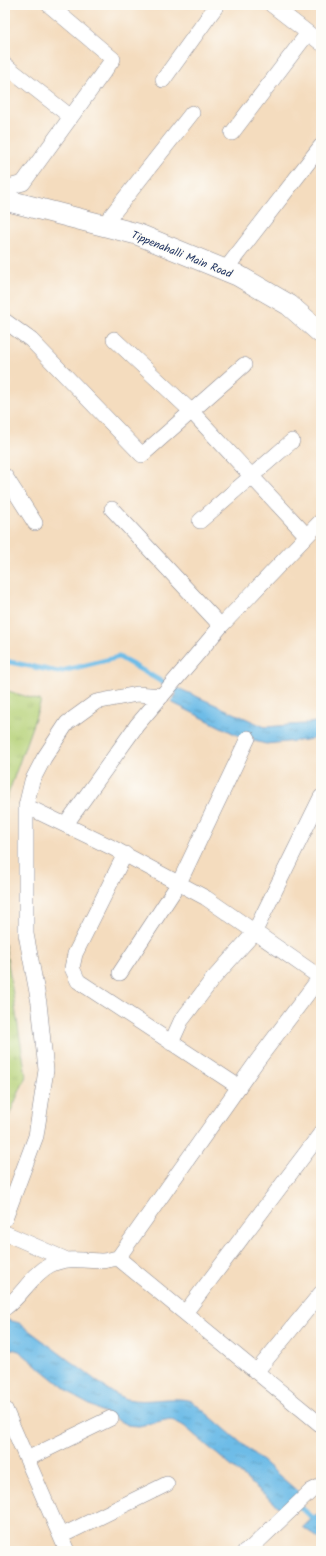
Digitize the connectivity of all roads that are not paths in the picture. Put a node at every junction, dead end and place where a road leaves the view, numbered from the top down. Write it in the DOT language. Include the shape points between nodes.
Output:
graph roads {
  1 [pos="49,5"];
  2 [pos="217,5"];
  3 [pos="279,7"];
  4 [pos="308,33"];
  5 [pos="321,42"];
  6 [pos="5,65"];
  7 [pos="163,80"];
  8 [pos="192,113"];
  9 [pos="71,117"];
  10 [pos="232,133"];
  11 [pos="321,146"];
  12 [pos="5,188"];
  13 [pos="5,200"];
  14 [pos="103,226"];
  15 [pos="225,270"];
  16 [pos="5,321"];
  17 [pos="321,333"];
  18 [pos="114,338"];
  19 [pos="244,366"];
  20 [pos="192,412"];
  21 [pos="292,440"];
  22 [pos="5,476"];
  23 [pos="251,476"];
  24 [pos="112,509"];
  25 [pos="200,521"];
  26 [pos="321,521"];
  27 [pos="35,523"];
  28 [pos="307,536"];
  29 [pos="221,626"];
  30 [pos="166,691"];
  31 [pos="248,738"];
  32 [pos="321,797"];
  33 [pos="26,806"];
  34 [pos="66,824"];
  35 [pos="125,854"];
  36 [pos="179,883"];
  37 [pos="254,933"];
  38 [pos="120,974"];
  39 [pos="321,977"];
  40 [pos="171,1043"];
  41 [pos="239,1087"];
  42 [pos="321,1133"];
  43 [pos="5,1218"];
  44 [pos="5,1233"];
  45 [pos="118,1258"];
  46 [pos="67,1260"];
  47 [pos="321,1293"];
  48 [pos="5,1308"];
  49 [pos="185,1313"];
  50 [pos="256,1372"];
  51 [pos="5,1409"];
  52 [pos="111,1418"];
  53 [pos="321,1425"];
  54 [pos="27,1459"];
  55 [pos="167,1484"];
  56 [pos="318,1489"];
  57 [pos="61,1536"];
  58 [pos="67,1551"];
  59 [pos="245,1551"];
  1 -- 9 [label="street" via="113,59"];
  2 -- 7 [label="street"];
  3 -- 4 [label="street"];
  4 -- 5 [label="street"];
  4 -- 10 [label="street"];
  6 -- 9 [label="street"];
  8 -- 14 [label="street"];
  9 -- 12 [label="street" via="23,183"];
  11 -- 15 [label="street"];
  13 -- 14 [label="street, Tippenahalli Main Road"];
  14 -- 15 [label="street, Tippenahalli Main Road" via="137,234"];
  15 -- 17 [label="street, Tippenahalli Main Road" via="290,306"];
  16 -- 20 [label="street" via="31,340 142,455"];
  18 -- 20 [label="street"];
  19 -- 20 [label="street"];
  20 -- 23 [label="street"];
  21 -- 23 [label="street"];
  22 -- 27 [label="street"];
  23 -- 25 [label="street"];
  23 -- 28 [label="street"];
  24 -- 29 [label="street"];
  26 -- 28 [label="street"];
  28 -- 29 [label="street"];
  29 -- 30 [label="street"];
  30 -- 33 [label="street" via="96,702 67,723 32,781"];
  30 -- 34 [label="street" via="137,725"];
  31 -- 36 [label="street"];
  32 -- 37 [label="street"];
  33 -- 34 [label="street"];
  33 -- 43 [label="street" via="26,934 39,1002 46,1070 36,1136"];
  34 -- 35 [label="street"];
  35 -- 36 [label="street"];
  35 -- 40 [label="street" via="75,954 72,968 78,981"];
  36 -- 37 [label="street" via="206,898"];
  36 -- 38 [label="street"];
  37 -- 39 [label="street"];
  37 -- 40 [label="street" via="212,980 181,1021"];
  39 -- 41 [label="street"];
  40 -- 41 [label="street"];
  41 -- 45 [label="street"];
  42 -- 49 [label="street"];
  44 -- 46 [label="street"];
  45 -- 46 [label="street" via="102,1261"];
  45 -- 49 [label="street"];
  46 -- 48 [label="street" via="50,1265"];
  47 -- 50 [label="street"];
  49 -- 50 [label="street"];
  50 -- 53 [label="street"];
  51 -- 54 [label="street"];
  52 -- 54 [label="street"];
  54 -- 57 [label="street"];
  55 -- 57 [label="street"];
  56 -- 59 [label="street"];
  57 -- 58 [label="street"];
}
